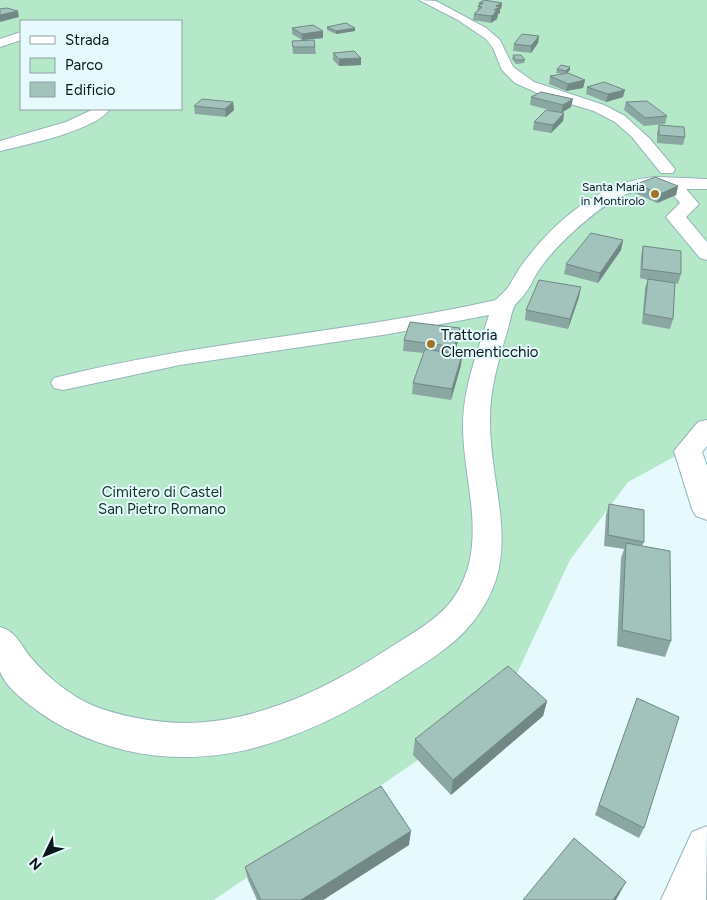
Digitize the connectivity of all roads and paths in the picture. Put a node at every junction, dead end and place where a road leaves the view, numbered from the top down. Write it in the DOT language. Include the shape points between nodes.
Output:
graph roads {
  1 [pos="424,0"];
  2 [pos="20,36"];
  3 [pos="0,43"];
  4 [pos="101,110"];
  5 [pos="0,146"];
  6 [pos="694,167"];
  7 [pos="670,176"];
  8 [pos="707,184"];
  9 [pos="707,254"];
  10 [pos="504,305"];
  11 [pos="63,383"];
  12 [pos="707,428"];
  13 [pos="707,509"];
  14 [pos="0,641"];
  15 [pos="707,847"];
  16 [pos="683,900"];
  1 -- 7 [label="street" via="442,7 486,34 497,44 508,72 521,81 549,94 598,108 627,123"];
  2 -- 3 [label="street"];
  4 -- 5 [label="street" via="96,116 79,123"];
  6 -- 7 [label="street"];
  7 -- 8 [label="street"];
  7 -- 9 [label="street" via="690,204 675,217"];
  7 -- 10 [label="street" via="640,181 611,192 544,251"];
  10 -- 11 [label="street" via="408,325 198,354"];
  10 -- 14 [label="street" via="481,375 476,407 489,542 481,577 467,606 453,622 370,680 328,703 239,734 185,741 130,735 87,721 50,700 19,671"];
  12 -- 13 [label="street" via="688,451"];
  15 -- 16 [label="street"];
}
